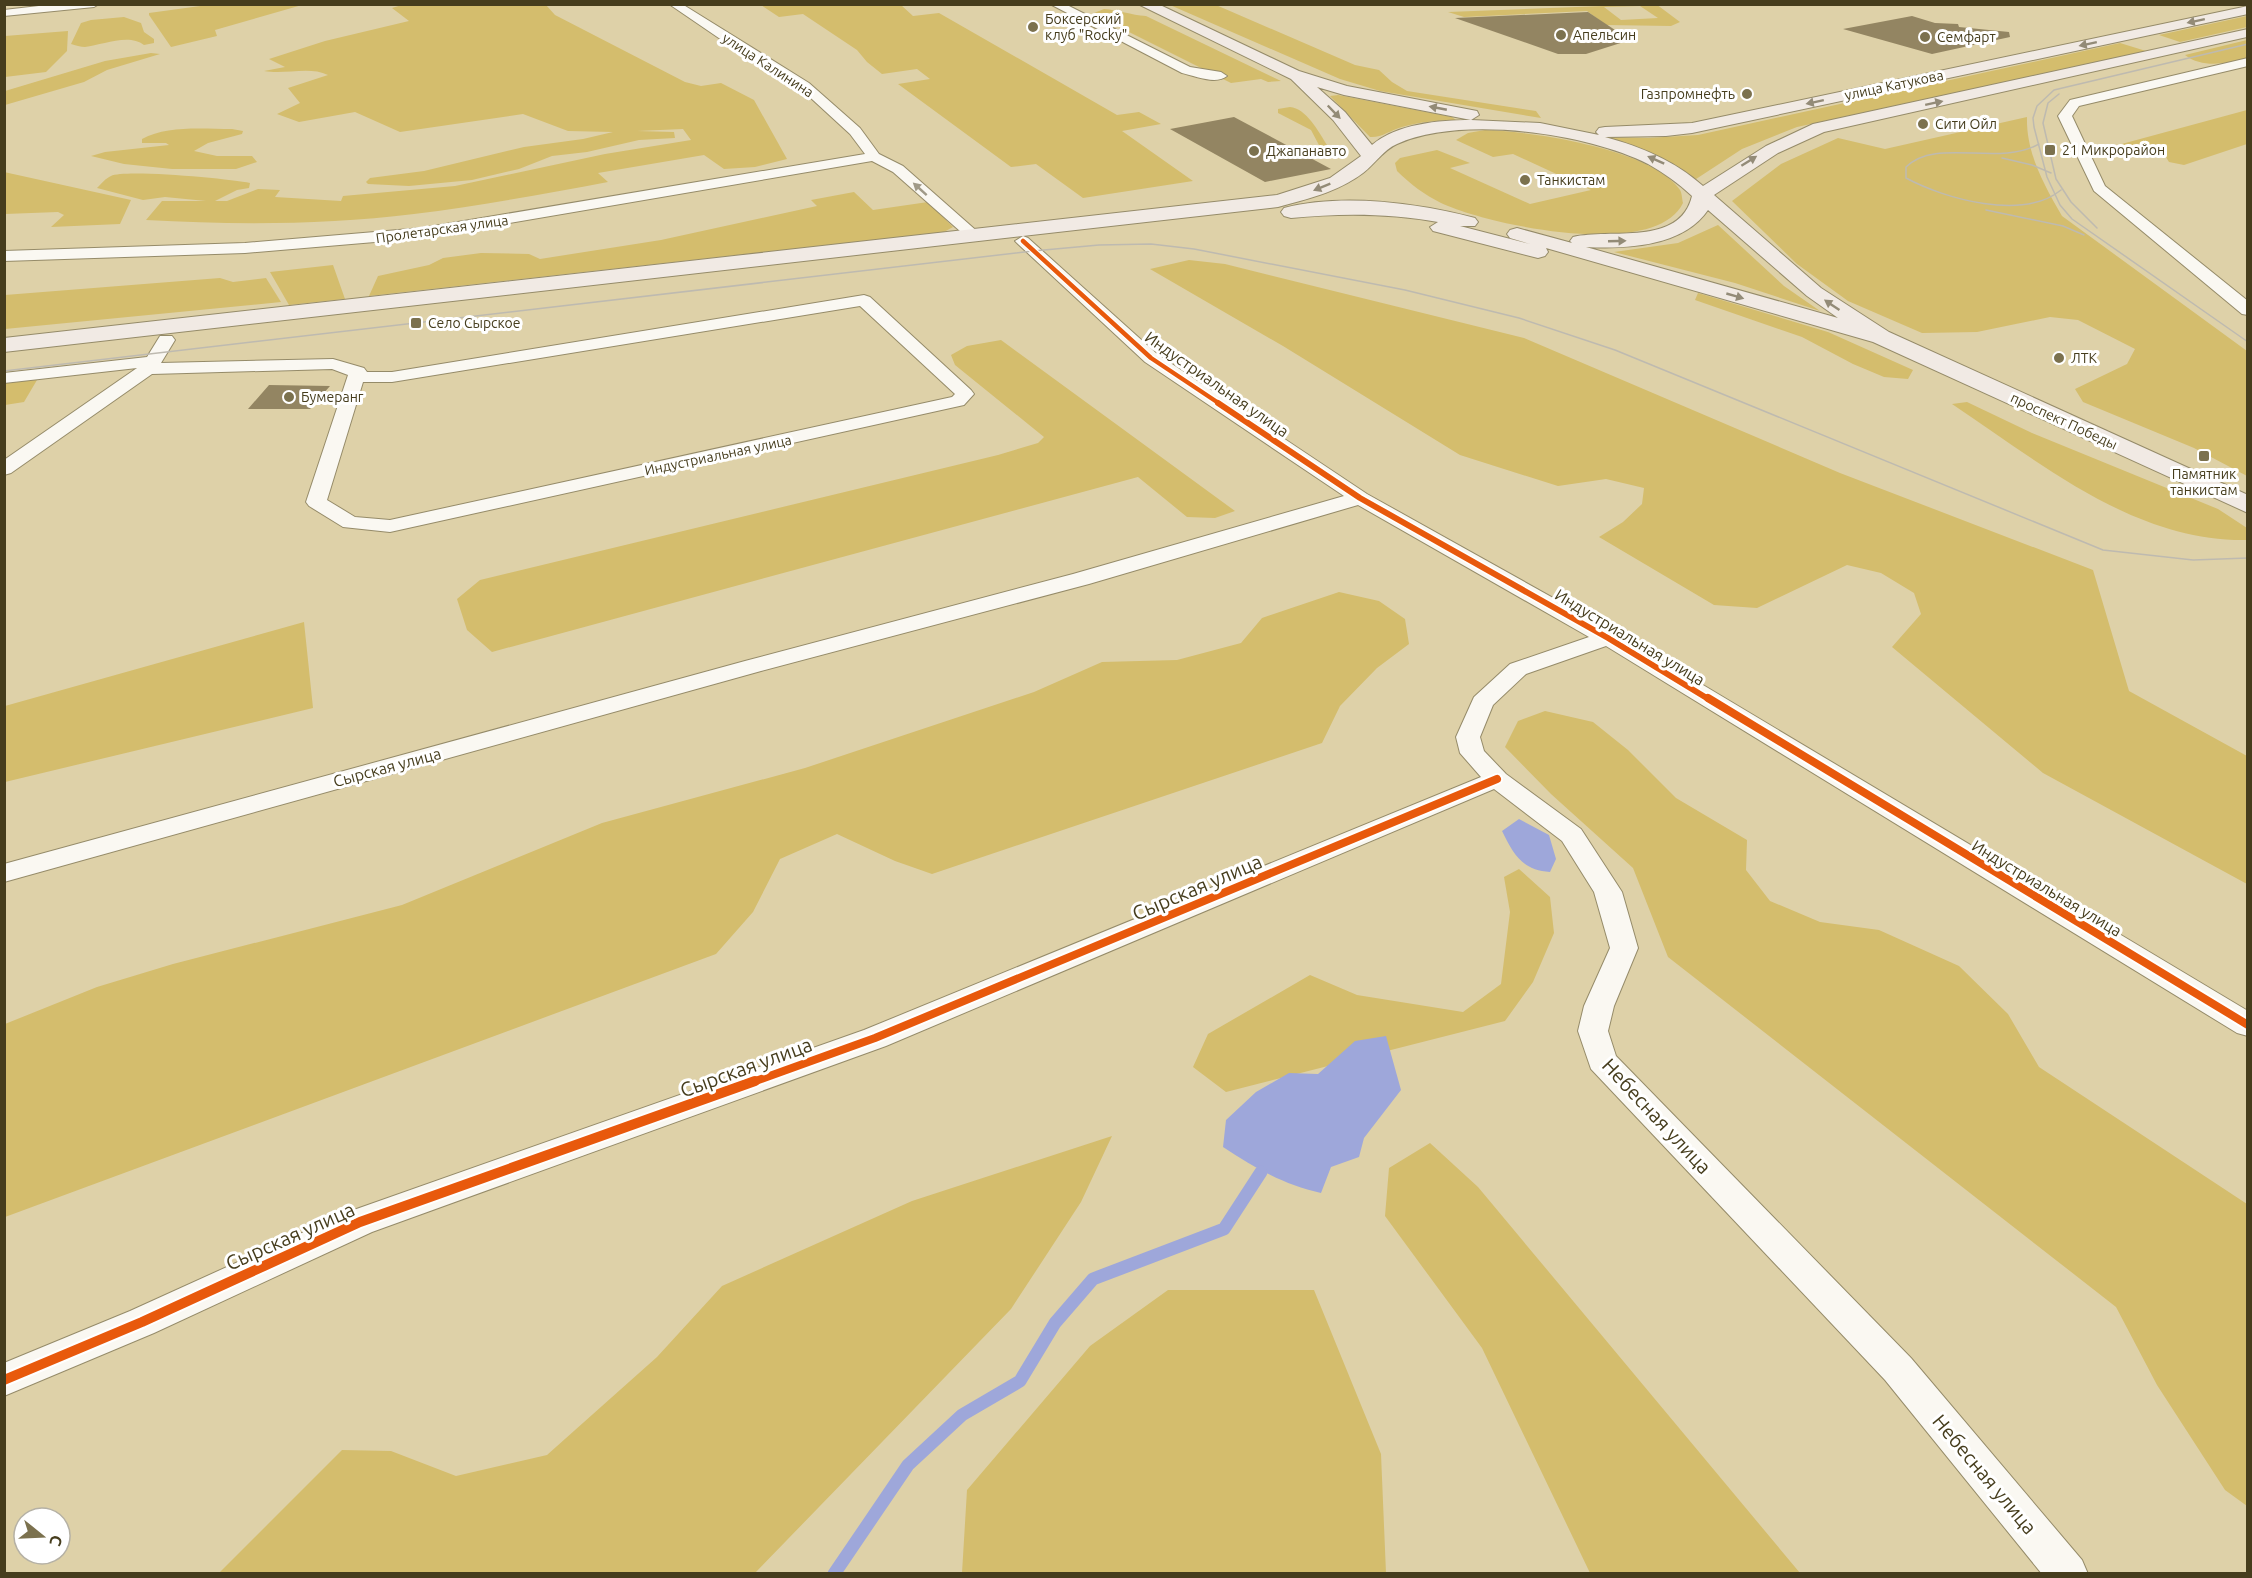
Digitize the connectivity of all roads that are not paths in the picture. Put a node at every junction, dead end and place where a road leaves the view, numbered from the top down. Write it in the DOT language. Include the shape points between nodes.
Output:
graph roads {
  1 [pos="94,4"];
  2 [pos="674,4"];
  3 [pos="1055,4"];
  4 [pos="1145,4"];
  5 [pos="2247,10"];
  6 [pos="4,13"];
  7 [pos="2145,32"];
  8 [pos="2247,33"];
  9 [pos="2187,46"];
  10 [pos="2247,62"];
  11 [pos="1293,74"];
  12 [pos="1221,76"];
  13 [pos="1536,127"];
  14 [pos="874,157"];
  15 [pos="1372,164"];
  16 [pos="1391,190"];
  17 [pos="1702,195"];
  18 [pos="1468,222"];
  19 [pos="1194,223"];
  20 [pos="968,231"];
  21 [pos="1517,234"];
  22 [pos="1023,241"];
  23 [pos="4,256"];
  24 [pos="1692,284"];
  25 [pos="2247,310"];
  26 [pos="1881,338"];
  27 [pos="166,340"];
  28 [pos="4,345"];
  29 [pos="4,359"];
  30 [pos="151,365"];
  31 [pos="356,377"];
  32 [pos="4,378"];
  33 [pos="4,469"];
  34 [pos="1360,498"];
  35 [pos="2247,505"];
  36 [pos="1608,638"];
  37 [pos="1497,779"];
  38 [pos="4,873"];
  39 [pos="2247,1025"];
  40 [pos="4,1380"];
  41 [pos="2068,1574"];
  1 -- 6 [label="street"];
  2 -- 14 [label="street, улица Калинина" via="805,86 855,131"];
  3 -- 12 [label="street" via="1186,70"];
  4 -- 11 [label="main road"];
  5 -- 7 [label="main road, улица Катукова, one-way"];
  7 -- 9 [label="main road" via="2153,41"];
  7 -- 13 [label="main road, улица Катукова, one-way" via="1692,128 1606,133"];
  8 -- 9 [label="main road, улица Катукова"];
  17 -- 9 [label="main road, улица Катукова, one-way" via="1776,146 1818,128"];
  10 -- 25 [label="street" via="2075,103 2065,116 2098,188"];
  13 -- 11 [label="main road, one-way" via="1344,90"];
  11 -- 15 [label="main road, one-way" via="1339,116"];
  13 -- 15 [label="main road" via="1426,130 1392,140"];
  17 -- 13 [label="main road, one-way" via="1664,164 1640,153"];
  20 -- 14 [label="street, улица Калинина, one-way" via="898,169"];
  14 -- 23 [label="street, Пролетарская улица" via="422,234 246,248"];
  15 -- 20 [label="main road, one-way" via="1330,184 1278,201"];
  16 -- 18 [label="main road"];
  21 -- 17 [label="main road, one-way" via="1593,242 1657,236 1698,211"];
  26 -- 17 [label="main road, one-way" via="1814,292"];
  18 -- 19 [label="main road" via="1369,206"];
  18 -- 21 [label="main road"];
  19 -- 22 [label="main road"];
  19 -- 24 [label="main road" via="1213,225 1339,214 1371,216 1422,223 1648,280"];
  20 -- 28 [label="main road"];
  21 -- 24 [label="main road"];
  22 -- 27 [label="main road"];
  22 -- 34 [label="street, Индустриальная улица" via="1150,358"];
  24 -- 26 [label="main road, one-way"];
  26 -- 35 [label="main road, проспект Победы"];
  27 -- 29 [label="main road"];
  27 -- 30 [label="street"];
  30 -- 31 [label="street" via="333,364 357,372"];
  30 -- 32 [label="street"];
  30 -- 33 [label="street"];
  31 -- 31 [label="street, Индустриальная улица" via="392,377 864,300 965,394 945,406 390,526 350,523 316,502"];
  34 -- 36 [label="street, Индустриальная улица"];
  34 -- 38 [label="street, Сырская улица" via="1081,579"];
  36 -- 37 [label="street, Небесная улица" via="1518,669 1482,702 1468,737 1472,753"];
  36 -- 39 [label="street, Индустриальная улица"];
  37 -- 40 [label="street, Сырская улица" via="875,1038 360,1221 142,1322"];
  37 -- 41 [label="street, Небесная улица" via="1572,836 1608,892 1624,948 1599,1006 1593,1031 1602,1061 1898,1369"];
}
